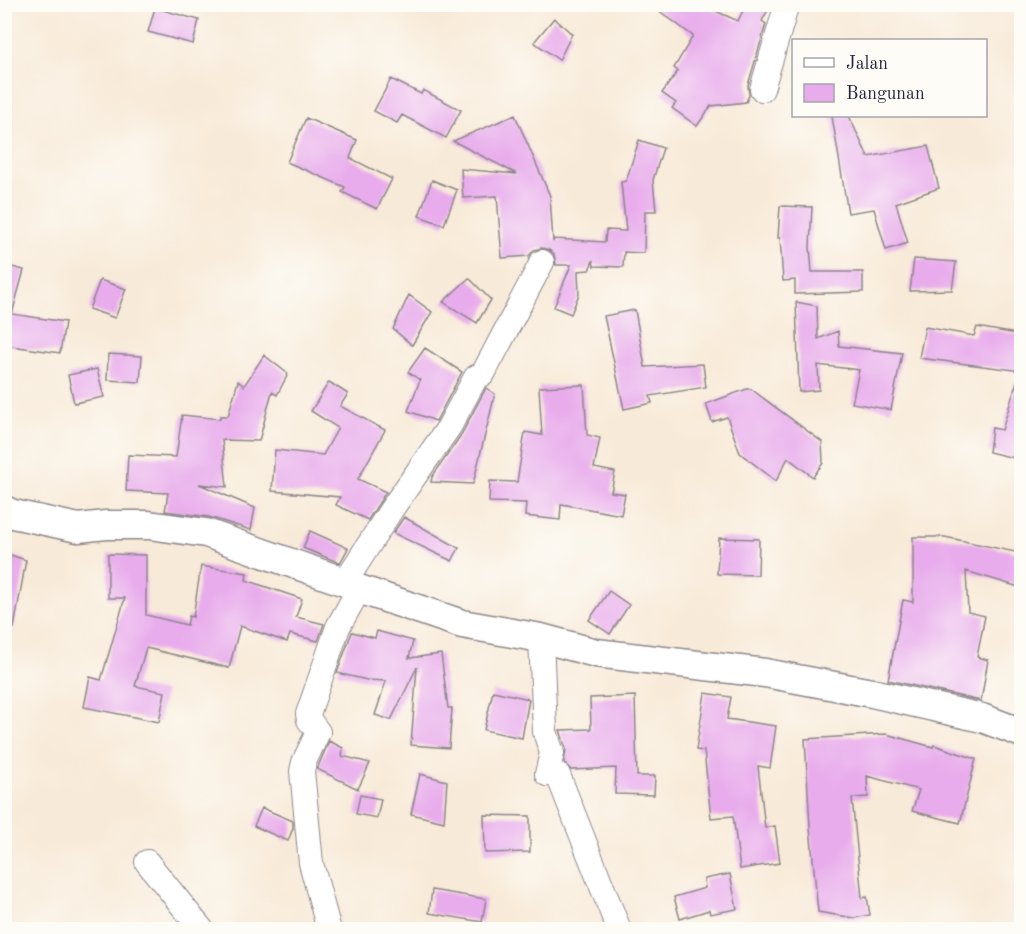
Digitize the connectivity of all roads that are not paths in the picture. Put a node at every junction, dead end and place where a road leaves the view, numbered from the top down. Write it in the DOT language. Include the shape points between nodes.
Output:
graph roads {
  1 [pos="787,4"];
  2 [pos="762,89"];
  3 [pos="542,262"];
  4 [pos="4,510"];
  5 [pos="352,586"];
  6 [pos="541,639"];
  7 [pos="1022,733"];
  8 [pos="147,862"];
  9 [pos="202,930"];
  10 [pos="329,930"];
  11 [pos="620,930"];
  1 -- 2 [label="street"];
  3 -- 5 [label="street" via="483,374 476,377 449,427 391,510"];
  4 -- 5 [label="street" via="78,528 149,525 206,533"];
  5 -- 6 [label="street" via="462,624"];
  5 -- 10 [label="street" via="308,714 318,732 302,766 311,863"];
  6 -- 7 [label="street" via="596,653 765,673 872,693 982,718"];
  6 -- 11 [label="street" via="545,732 552,753 547,774 558,775"];
  8 -- 9 [label="street"];
}
